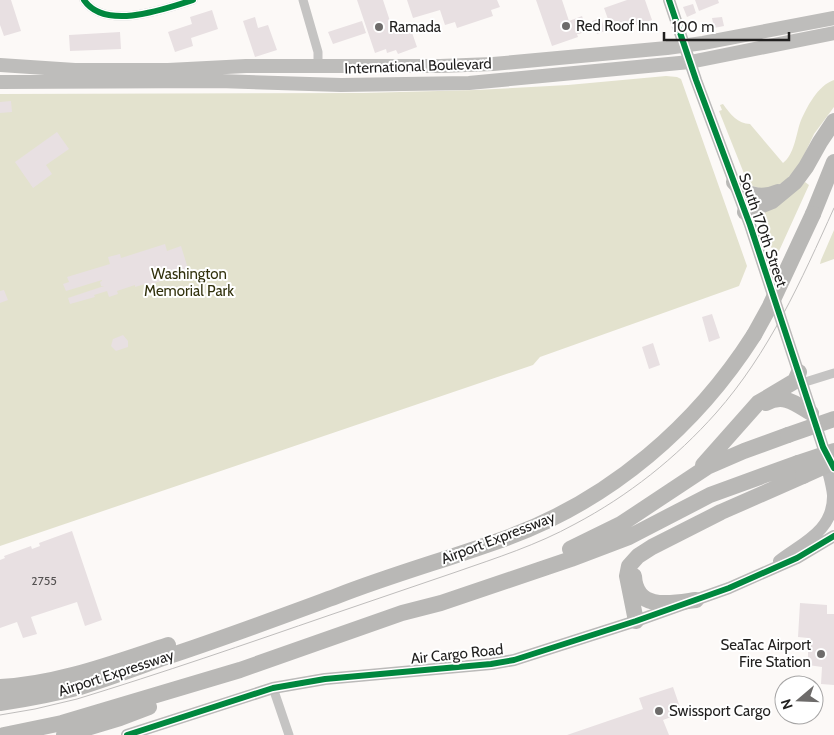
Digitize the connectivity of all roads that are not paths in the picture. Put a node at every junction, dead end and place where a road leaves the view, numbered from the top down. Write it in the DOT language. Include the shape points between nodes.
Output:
graph roads {
  1 [pos="84,0"];
  2 [pos="193,0"];
  3 [pos="303,0"];
  4 [pos="669,0"];
  5 [pos="834,18"];
  6 [pos="834,33"];
  7 [pos="684,46"];
  8 [pos="690,62"];
  9 [pos="0,65"];
  10 [pos="318,66"];
  11 [pos="0,82"];
  12 [pos="282,83"];
  13 [pos="834,121"];
  14 [pos="834,162"];
  15 [pos="734,182"];
  16 [pos="830,186"];
  17 [pos="790,187"];
  18 [pos="745,212"];
  19 [pos="834,373"];
  20 [pos="801,377"];
  21 [pos="811,413"];
  22 [pos="834,419"];
  23 [pos="828,449"];
  24 [pos="706,462"];
  25 [pos="834,462"];
  26 [pos="834,468"];
  27 [pos="801,470"];
  28 [pos="666,495"];
  29 [pos="676,535"];
  30 [pos="834,536"];
  31 [pos="767,570"];
  32 [pos="340,594"];
  33 [pos="696,600"];
  34 [pos="402,613"];
  35 [pos="636,621"];
  36 [pos="240,670"];
  37 [pos="0,687"];
  38 [pos="273,688"];
  39 [pos="0,703"];
  40 [pos="4,735"];
  41 [pos="64,735"];
  42 [pos="127,735"];
  43 [pos="289,735"];
  1 -- 2 [label="street" via="99,12 115,15 139,15"];
  3 -- 10 [label="street" via="318,52"];
  4 -- 7 [label="street, South 170th Street"];
  5 -- 7 [label="main road, International Boulevard"];
  6 -- 8 [label="main road, International Boulevard"];
  7 -- 8 [label="street, South 170th Street"];
  7 -- 10 [label="main road, International Boulevard" via="532,62"];
  8 -- 12 [label="main road, International Boulevard" via="468,83"];
  8 -- 15 [label="street, South 170th Street"];
  9 -- 10 [label="main road, International Boulevard" via="75,70"];
  10 -- 12 [label="main road" via="308,75"];
  11 -- 12 [label="main road, International Boulevard"];
  13 -- 17 [label="highway"];
  14 -- 16 [label="highway, Airport Expressway"];
  15 -- 17 [label="highway" via="746,193 763,196"];
  15 -- 18 [label="street, South 170th Street"];
  16 -- 32 [label="highway, Airport Expressway, bridge" via="754,334 721,382 675,433 641,462 591,497 510,537"];
  17 -- 18 [label="highway" via="772,201"];
  18 -- 20 [label="street, South 170th Street"];
  19 -- 20 [label="street"];
  20 -- 21 [label="street, South 170th Street"];
  20 -- 24 [label="highway" via="758,403"];
  21 -- 23 [label="street, South 170th Street"];
  21 -- 24 [label="highway" via="785,398 771,400 734,439"];
  22 -- 28 [label="highway, bridge" via="716,463"];
  23 -- 26 [label="street, South 170th Street"];
  23 -- 27 [label="highway, Airport Expressway, bridge"];
  23 -- 31 [label="street" via="833,495 830,516 814,538"];
  24 -- 28 [label="highway"];
  25 -- 27 [label="highway, bridge"];
  27 -- 29 [label="highway"];
  27 -- 34 [label="highway, Airport Expressway" via="710,495 600,549"];
  28 -- 34 [label="highway" via="622,524 586,542 438,595"];
  29 -- 33 [label="highway" via="639,563 635,572 636,585 641,594 653,602"];
  29 -- 35 [label="highway" via="641,553 629,566 627,581"];
  30 -- 31 [label="street, Air Cargo Road" via="797,558"];
  31 -- 33 [label="street, Air Cargo Road"];
  32 -- 37 [label="highway" via="260,614 68,677"];
  32 -- 39 [label="highway, Airport Expressway" via="81,687"];
  33 -- 35 [label="street, Air Cargo Road"];
  34 -- 36 [label="highway, Airport Expressway"];
  35 -- 38 [label="street, Air Cargo Road" via="514,660 325,679"];
  36 -- 40 [label="highway, Airport Expressway" via="62,723"];
  36 -- 41 [label="highway" via="120,718"];
  38 -- 42 [label="street, Air Cargo Road"];
  38 -- 43 [label="street"];
}
